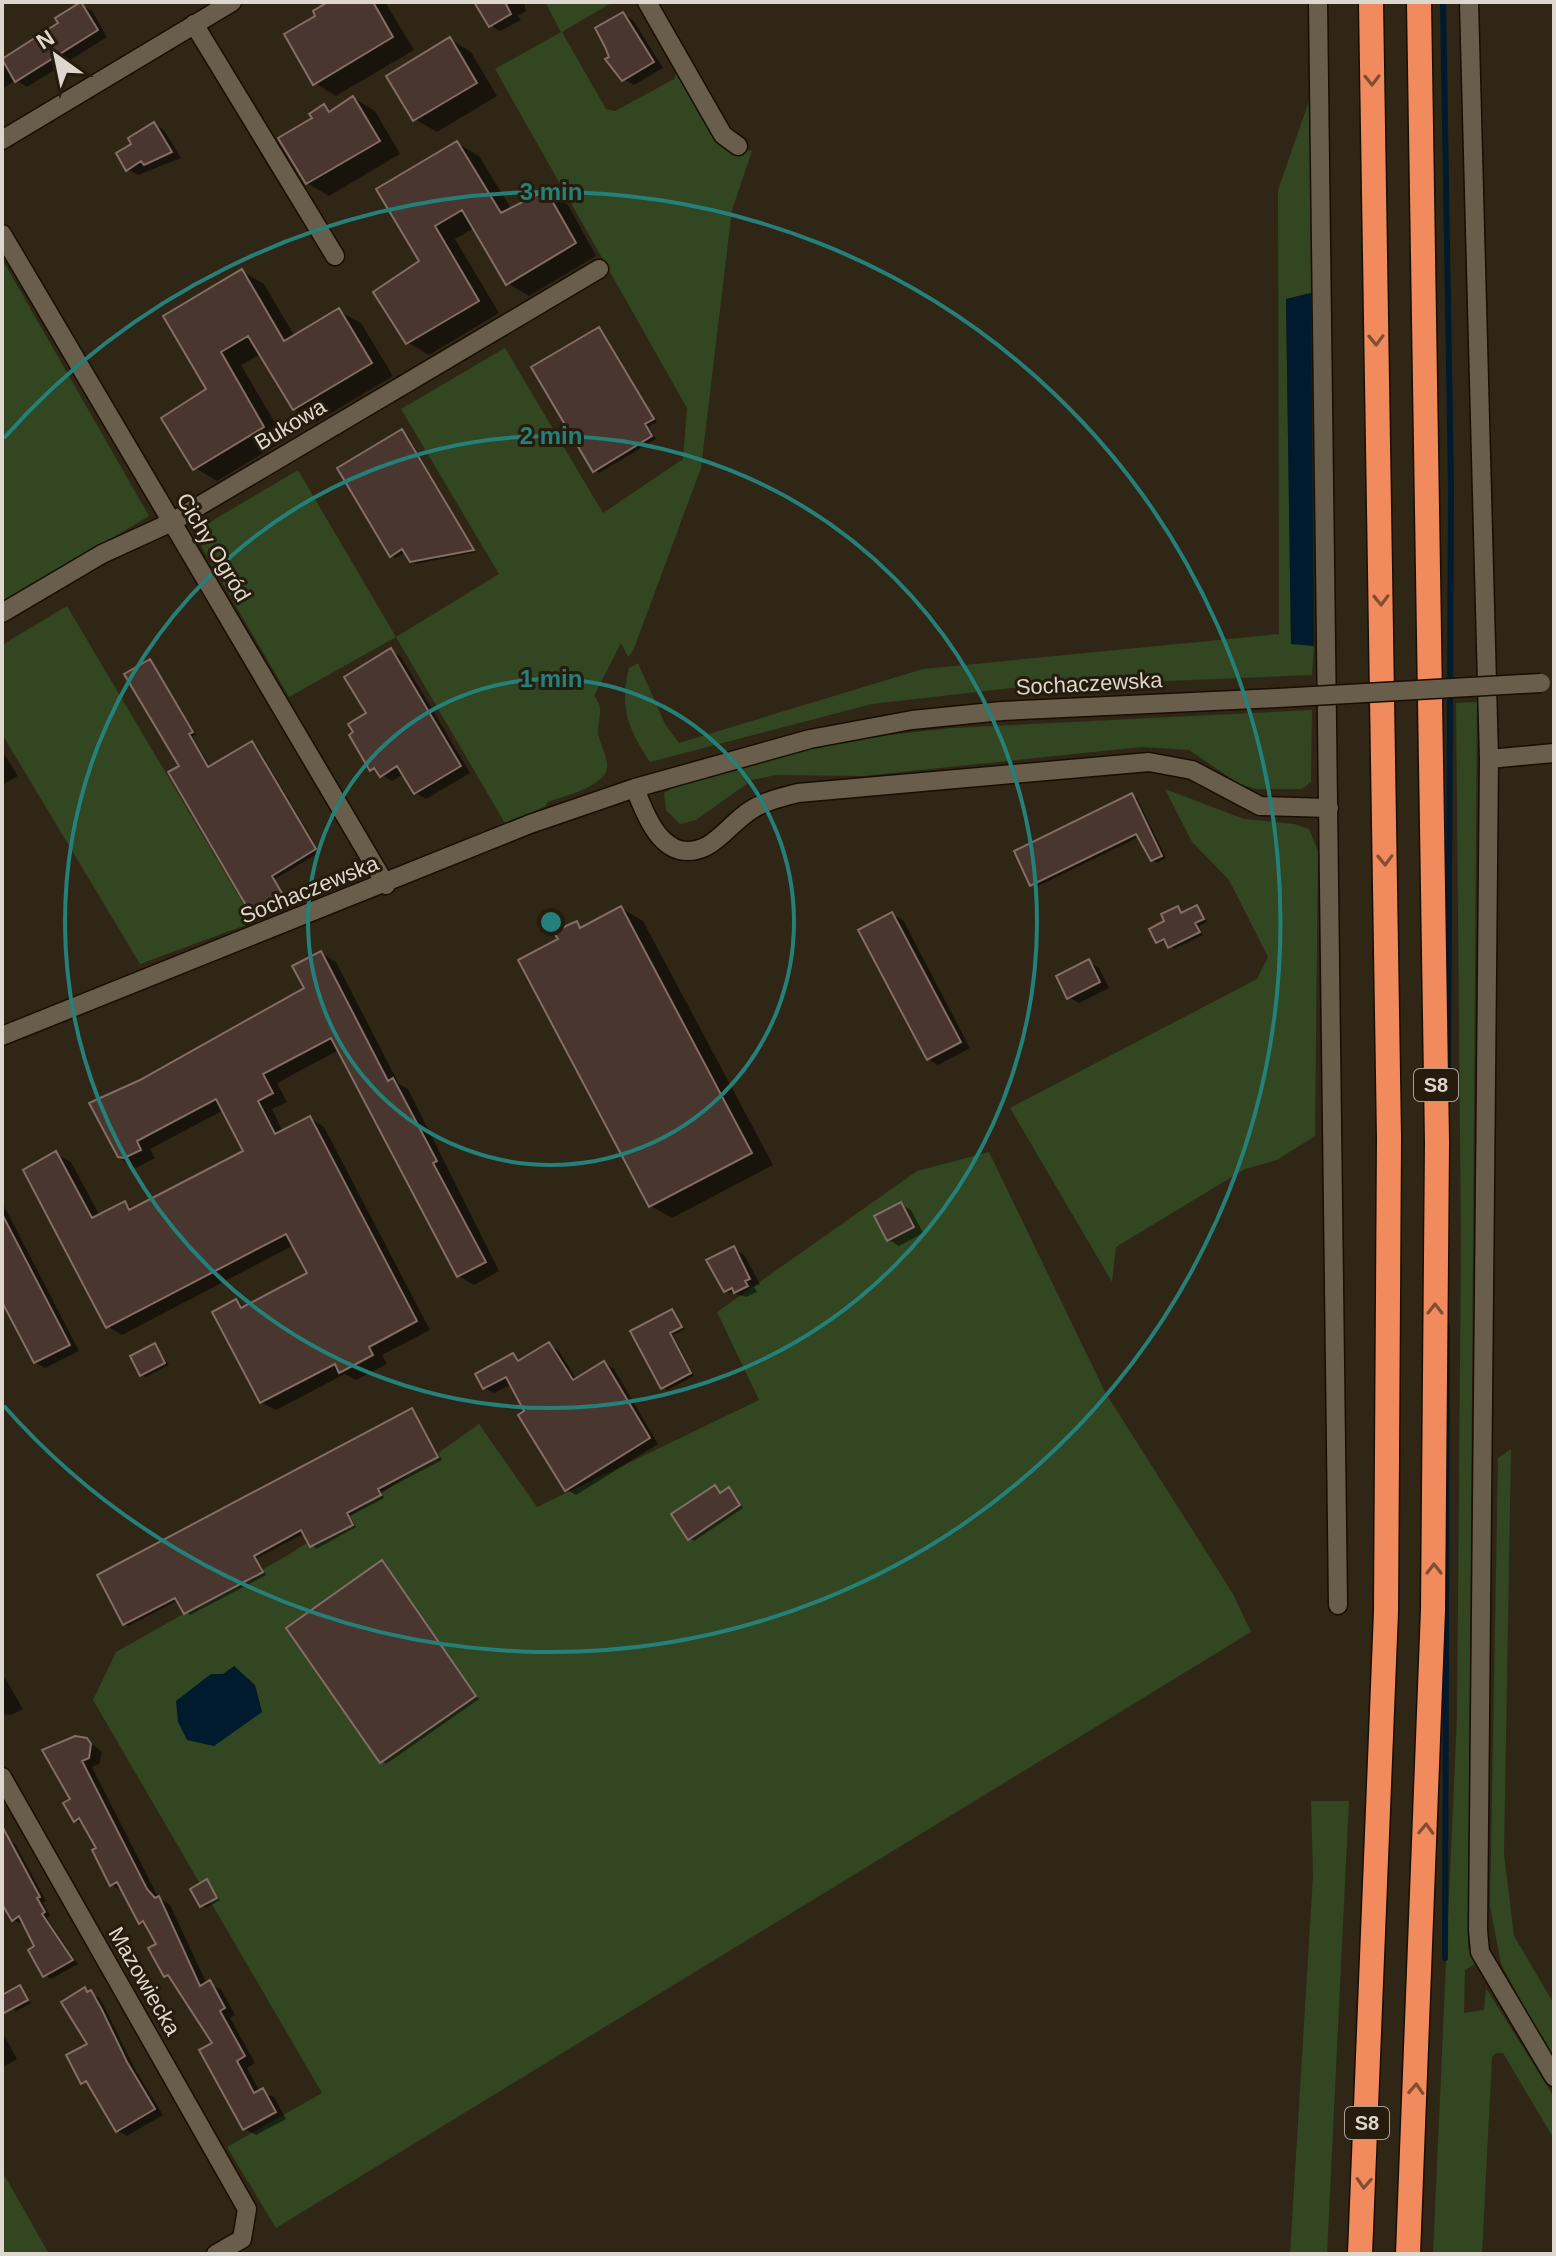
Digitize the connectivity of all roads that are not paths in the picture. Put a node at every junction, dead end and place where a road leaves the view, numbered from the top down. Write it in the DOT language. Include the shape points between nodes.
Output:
graph roads {
  1 [pos="232,2"];
  2 [pos="647,2"];
  3 [pos="1318,2"];
  4 [pos="1371,2"];
  5 [pos="1419,2"];
  6 [pos="1469,2"];
  7 [pos="194,24"];
  8 [pos="2,140"];
  9 [pos="738,146"];
  10 [pos="2,234"];
  11 [pos="335,256"];
  12 [pos="599,269"];
  13 [pos="172,522"];
  14 [pos="2,613"];
  15 [pos="1547,682"];
  16 [pos="1554,753"];
  17 [pos="1489,759"];
  18 [pos="635,788"];
  19 [pos="1329,808"];
  20 [pos="386,885"];
  21 [pos="2,1036"];
  22 [pos="1338,1605"];
  23 [pos="2,1777"];
  24 [pos="1554,2077"];
  25 [pos="216,2254"];
  26 [pos="1360,2254"];
  27 [pos="1408,2254"];
  1 -- 7 [label="street"];
  2 -- 9 [label="street" via="723,135"];
  3 -- 19 [label="street"];
  4 -- 26 [label="highway, S8, one-way" via="1389,1138 1385,1628"];
  27 -- 5 [label="highway, S8, one-way" via="1433,1626 1437,1158"];
  6 -- 17 [label="street"];
  7 -- 8 [label="street"];
  7 -- 11 [label="street"];
  10 -- 13 [label="street, Cichy Ogród"];
  12 -- 13 [label="street, Bukowa"];
  13 -- 14 [label="street, Bukowa" via="102,554"];
  13 -- 20 [label="street, Cichy Ogród"];
  15 -- 18 [label="street, Sochaczewska, bridge" via="912,720 810,739"];
  16 -- 17 [label="street"];
  17 -- 24 [label="street" via="1478,1930 1480,1952"];
  18 -- 19 [label="street" via="647,821 660,838 678,849 693,850 708,845 749,811 798,793 1149,762 1192,770 1260,806"];
  18 -- 20 [label="street, Sochaczewska" via="530,824"];
  19 -- 22 [label="street"];
  20 -- 21 [label="street, Sochaczewska"];
  23 -- 25 [label="street, Mazowiecka" via="247,2209 242,2239"];
}
